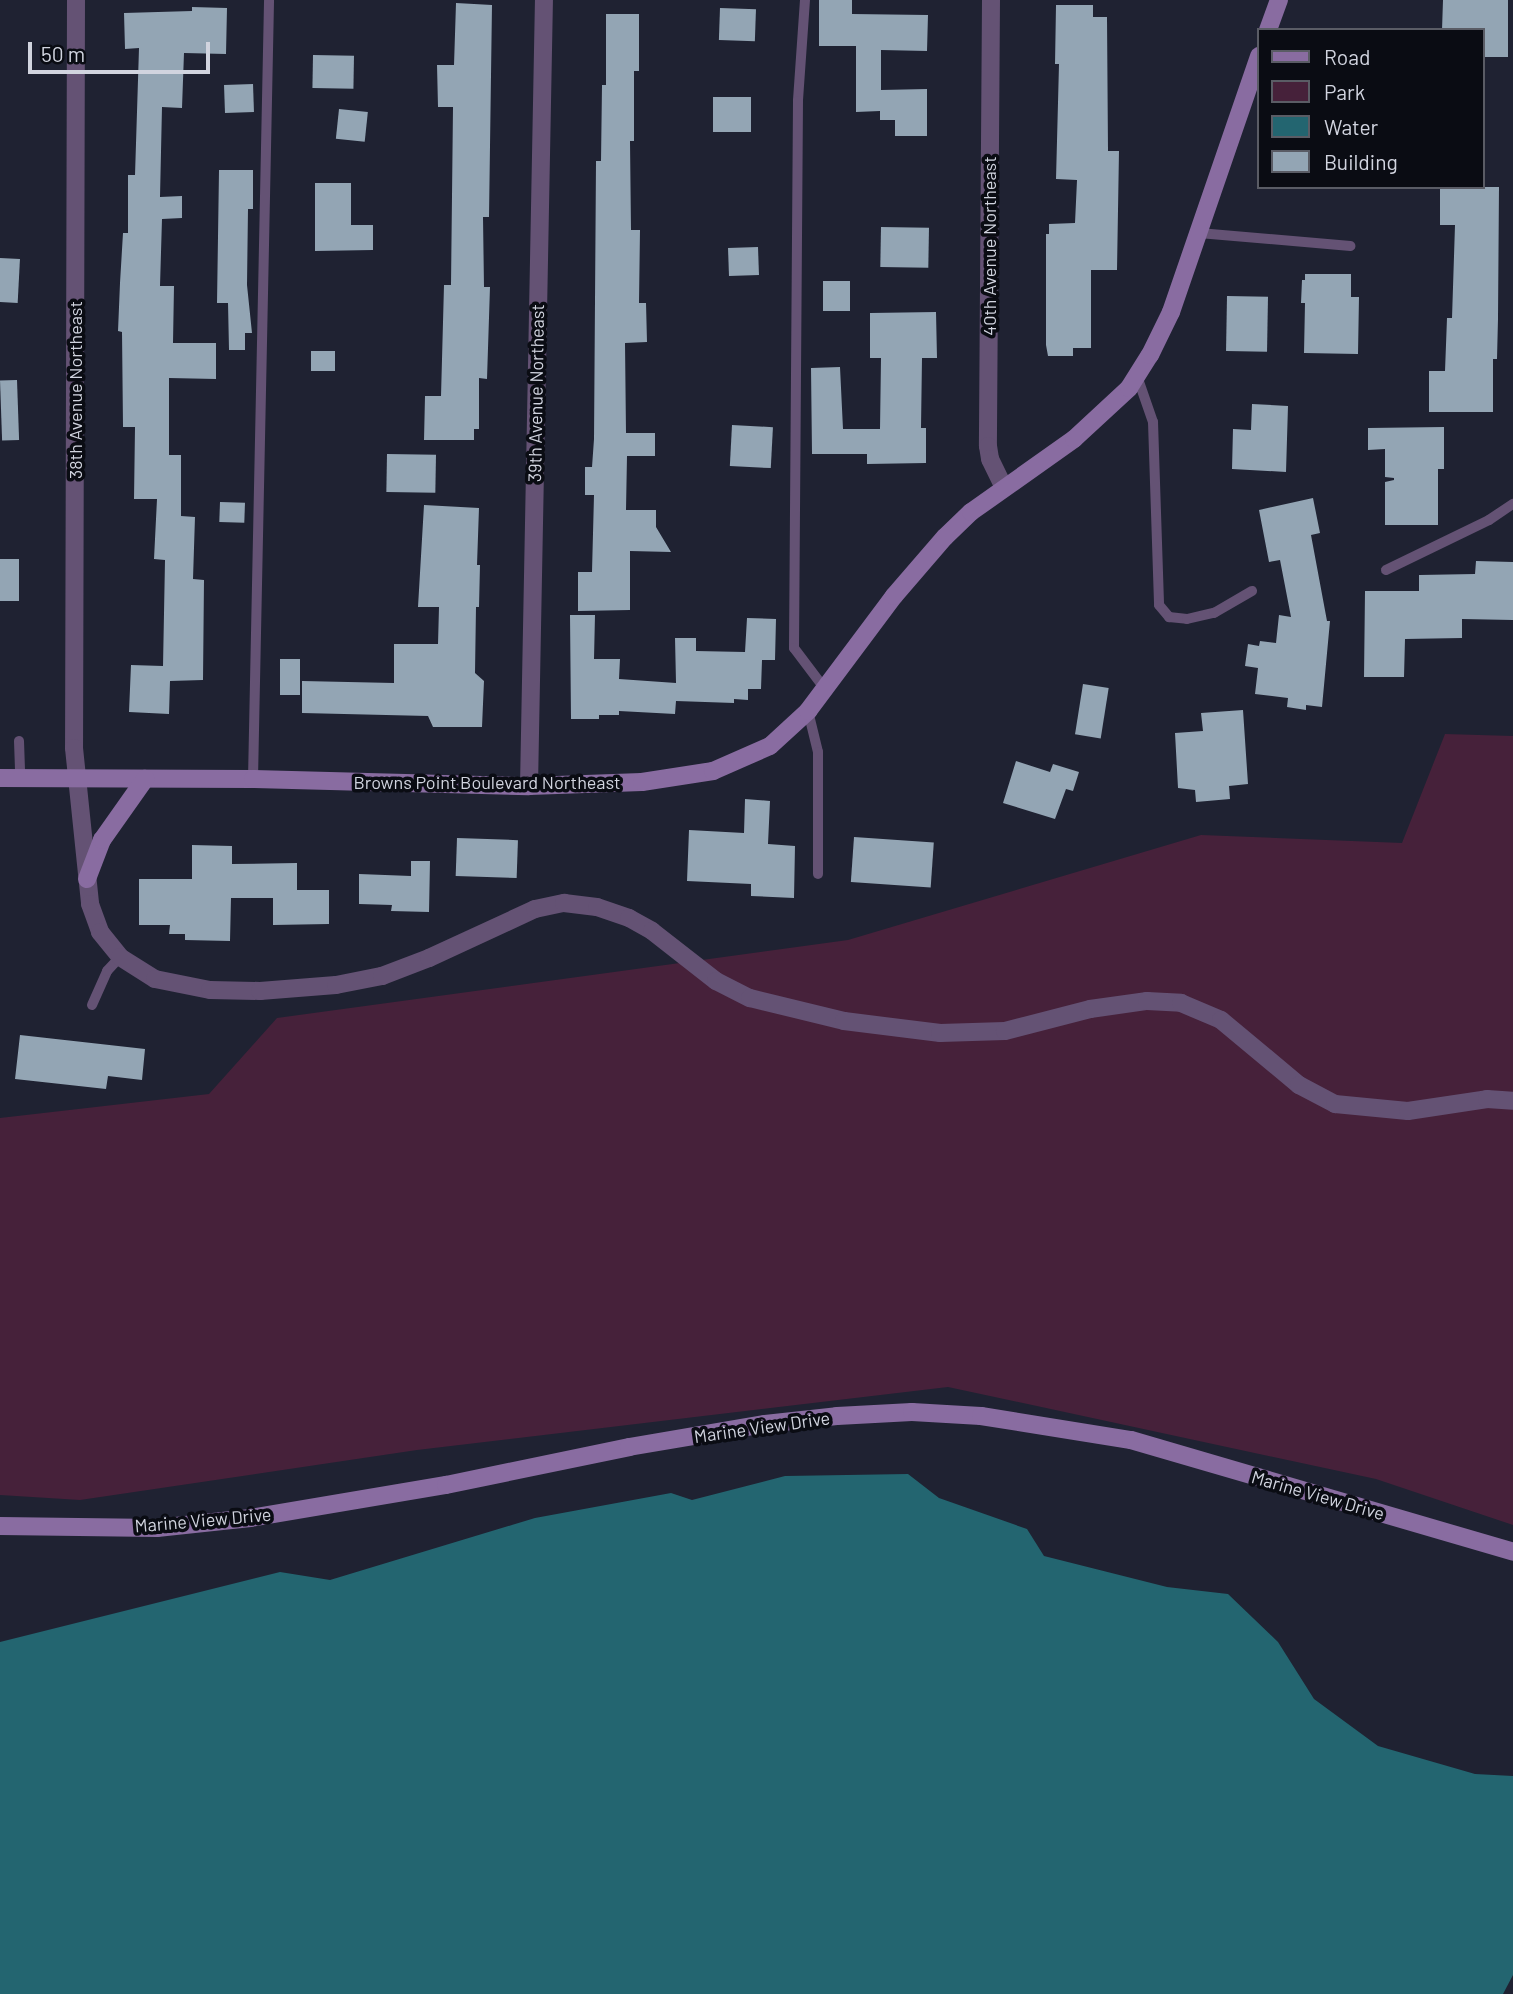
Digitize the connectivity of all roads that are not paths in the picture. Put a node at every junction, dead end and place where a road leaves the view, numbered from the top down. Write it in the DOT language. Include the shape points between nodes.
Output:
graph roads {
  1 [pos="76,0"];
  2 [pos="269,0"];
  3 [pos="544,0"];
  4 [pos="805,0"];
  5 [pos="992,0"];
  6 [pos="1279,0"];
  7 [pos="1269,28"];
  8 [pos="1258,59"];
  9 [pos="1199,233"];
  10 [pos="1350,246"];
  11 [pos="1137,376"];
  12 [pos="1003,488"];
  13 [pos="1513,504"];
  14 [pos="1386,570"];
  15 [pos="1252,591"];
  16 [pos="825,689"];
  17 [pos="808,711"];
  18 [pos="19,741"];
  19 [pos="0,779"];
  20 [pos="20,779"];
  21 [pos="78,779"];
  22 [pos="145,779"];
  23 [pos="253,779"];
  24 [pos="528,786"];
  25 [pos="818,874"];
  26 [pos="87,878"];
  27 [pos="120,957"];
  28 [pos="92,1005"];
  29 [pos="1513,1101"];
  30 [pos="0,1526"];
  31 [pos="1513,1552"];
  1 -- 21 [label="street, 38th Avenue Northeast" via="73,736"];
  2 -- 23 [label="lane"];
  3 -- 24 [label="street, 39th Avenue Northeast"];
  4 -- 16 [label="lane" via="798,101 794,648"];
  5 -- 12 [label="street, 40th Avenue Northeast" via="988,446"];
  6 -- 7 [label="street"];
  8 -- 9 [label="street, Browns Point Boulevard Northeast"];
  9 -- 10 [label="lane"];
  9 -- 11 [label="street, Browns Point Boulevard Northeast" via="1171,312"];
  11 -- 12 [label="street, Browns Point Boulevard Northeast" via="1091,425"];
  11 -- 15 [label="lane" via="1153,422 1159,605 1169,617 1187,619 1214,613"];
  12 -- 16 [label="street, Browns Point Boulevard Northeast" via="928,555"];
  13 -- 14 [label="lane"];
  16 -- 17 [label="street, Browns Point Boulevard Northeast"];
  17 -- 24 [label="street, Browns Point Boulevard Northeast" via="770,746 713,771 642,782"];
  17 -- 25 [label="lane" via="818,752"];
  18 -- 20 [label="lane"];
  19 -- 20 [label="street, Browns Point Boulevard Northeast"];
  20 -- 21 [label="street, Browns Point Boulevard Northeast"];
  21 -- 22 [label="street, Browns Point Boulevard Northeast"];
  21 -- 26 [label="street, 38th Avenue Northeast"];
  22 -- 23 [label="street, Browns Point Boulevard Northeast"];
  22 -- 26 [label="street" via="102,840"];
  23 -- 24 [label="street, Browns Point Boulevard Northeast"];
  26 -- 27 [label="street, 38th Avenue Northeast" via="100,932"];
  27 -- 28 [label="lane" via="107,971"];
  27 -- 29 [label="street" via="155,979 210,990 336,985 382,976 535,909 564,903 597,907 629,918 716,981 750,999 845,1021 940,1033 1005,1031 1090,1009 1147,1000 1181,1003 1221,1020 1299,1086 1335,1104 1408,1111 1487,1099"];
  30 -- 31 [label="street, Marine View Drive" via="157,1528 250,1518 765,1424 912,1412 981,1416 1131,1440"];
}
